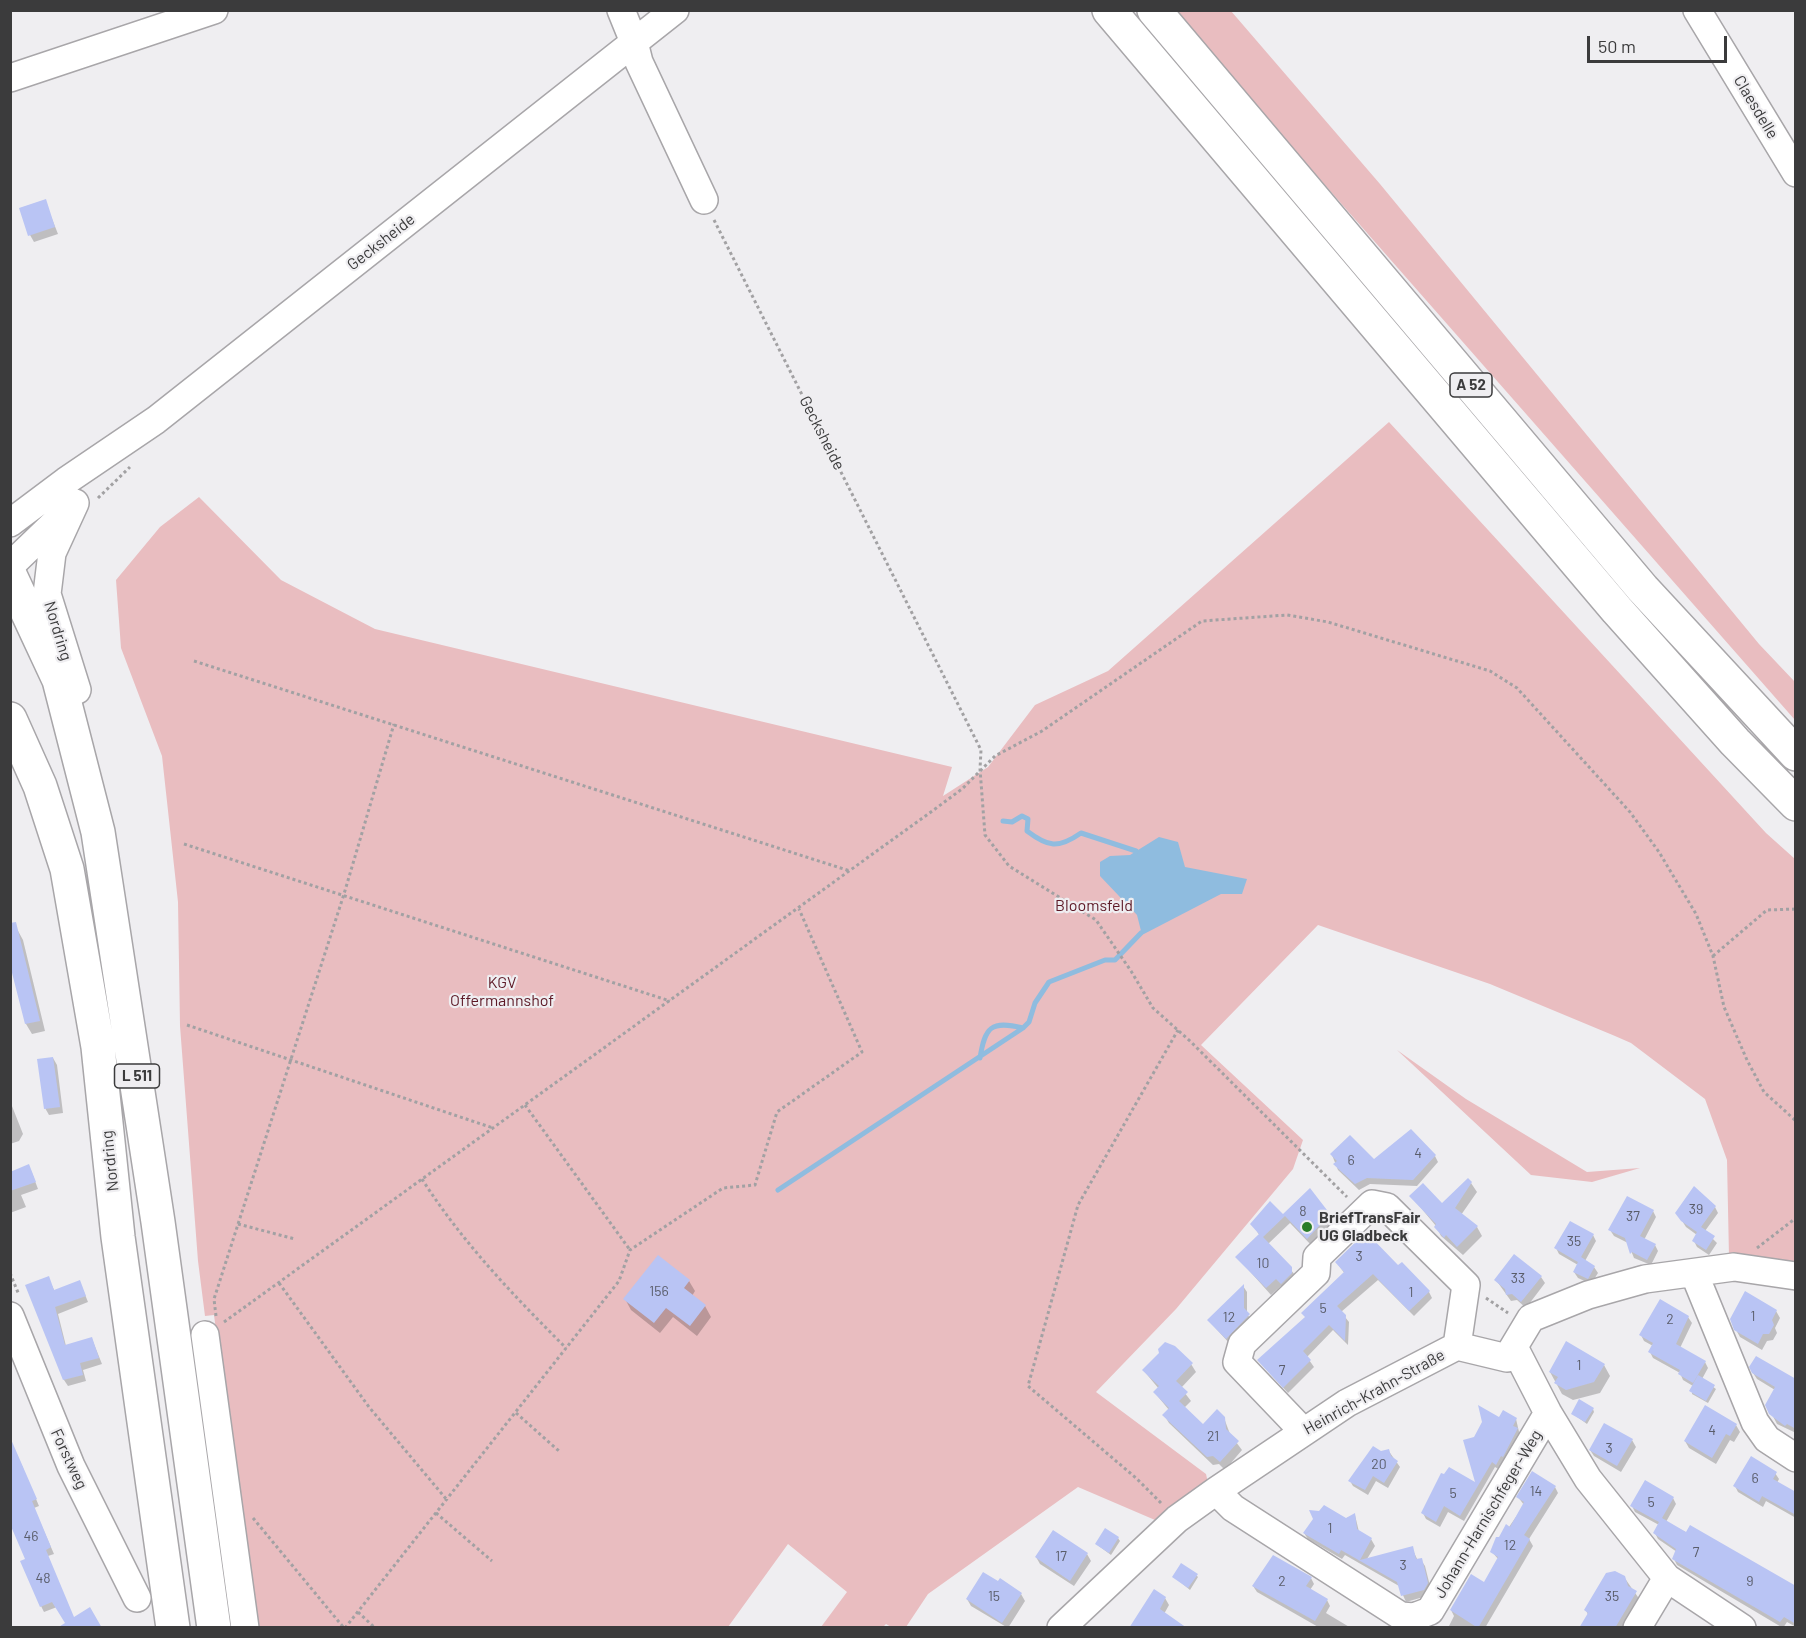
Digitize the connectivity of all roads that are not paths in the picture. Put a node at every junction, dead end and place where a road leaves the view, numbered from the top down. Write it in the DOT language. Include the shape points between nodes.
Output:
graph roads {
  1 [pos="214,10"];
  2 [pos="621,10"];
  3 [pos="675,10"];
  4 [pos="1109,10"];
  5 [pos="1154,10"];
  6 [pos="1697,10"];
  7 [pos="634,42"];
  8 [pos="10,78"];
  9 [pos="1796,173"];
  10 [pos="704,200"];
  11 [pos="156,420"];
  12 [pos="75,502"];
  13 [pos="10,523"];
  14 [pos="10,566"];
  15 [pos="10,575"];
  16 [pos="10,719"];
  17 [pos="1735,742"];
  18 [pos="1796,754"];
  19 [pos="82,762"];
  20 [pos="1796,804"];
  21 [pos="1796,825"];
  22 [pos="1694,1273"];
  23 [pos="1796,1276"];
  24 [pos="10,1316"];
  25 [pos="211,1331"];
  26 [pos="1520,1336"];
  27 [pos="1456,1346"];
  28 [pos="1548,1413"];
  29 [pos="1303,1431"];
  30 [pos="1796,1458"];
  31 [pos="1216,1491"];
  32 [pos="1667,1578"];
  33 [pos="137,1598"];
  34 [pos="172,1620"];
  35 [pos="1075,1623"];
  36 [pos="214,1628"];
  37 [pos="245,1628"];
  38 [pos="1637,1628"];
  39 [pos="1742,1628"];
  1 -- 8 [label="street"];
  2 -- 7 [label="street"];
  3 -- 7 [label="street, Gecksheide"];
  4 -- 17 [label="main road, A 52" via="1617,610"];
  5 -- 18 [label="main road, A 52" via="1643,589"];
  6 -- 9 [label="street, Claesdelle"];
  7 -- 10 [label="street" via="639,62"];
  7 -- 11 [label="street, Gecksheide"];
  11 -- 12 [label="street, Gecksheide"];
  11 -- 13 [label="street, Gecksheide"];
  12 -- 14 [label="street, Gecksheide"];
  12 -- 19 [label="street, Nordring" via="52,553 46,594 80,699"];
  15 -- 19 [label="main road, Nordring / L 511" via="59,680"];
  16 -- 34 [label="main road, Nordring / L 511" via="40,786 67,869 98,1047 118,1237"];
  17 -- 20 [label="main road, A 52"];
  17 -- 21 [label="main road"];
  19 -- 36 [label="main road, Nordring / L 511" via="119,953"];
  22 -- 23 [label="street, Heinrich-Krahn-Straße" via="1734,1267"];
  22 -- 26 [label="street, Heinrich-Krahn-Straße" via="1645,1279 1588,1295 1531,1318"];
  22 -- 30 [label="street" via="1755,1422 1767,1439"];
  24 -- 33 [label="street, Forstweg" via="70,1466"];
  25 -- 37 [label="street"];
  26 -- 27 [label="street, Heinrich-Krahn-Straße" via="1507,1358"];
  26 -- 28 [label="street"];
  27 -- 29 [label="street, Heinrich-Krahn-Straße" via="1347,1403"];
  27 -- 29 [label="street" via="1466,1285 1387,1207 1372,1204 1317,1257 1316,1273 1242,1344 1238,1362"];
  28 -- 31 [label="street, Johann-Harnischfeger-Weg" via="1430,1611 1422,1616 1401,1616 1233,1508"];
  28 -- 32 [label="street" via="1608,1506"];
  29 -- 31 [label="street, Heinrich-Krahn-Straße"];
  31 -- 35 [label="street, Heinrich-Krahn-Straße" via="1178,1519"];
  32 -- 38 [label="street"];
  32 -- 39 [label="street"];
}
